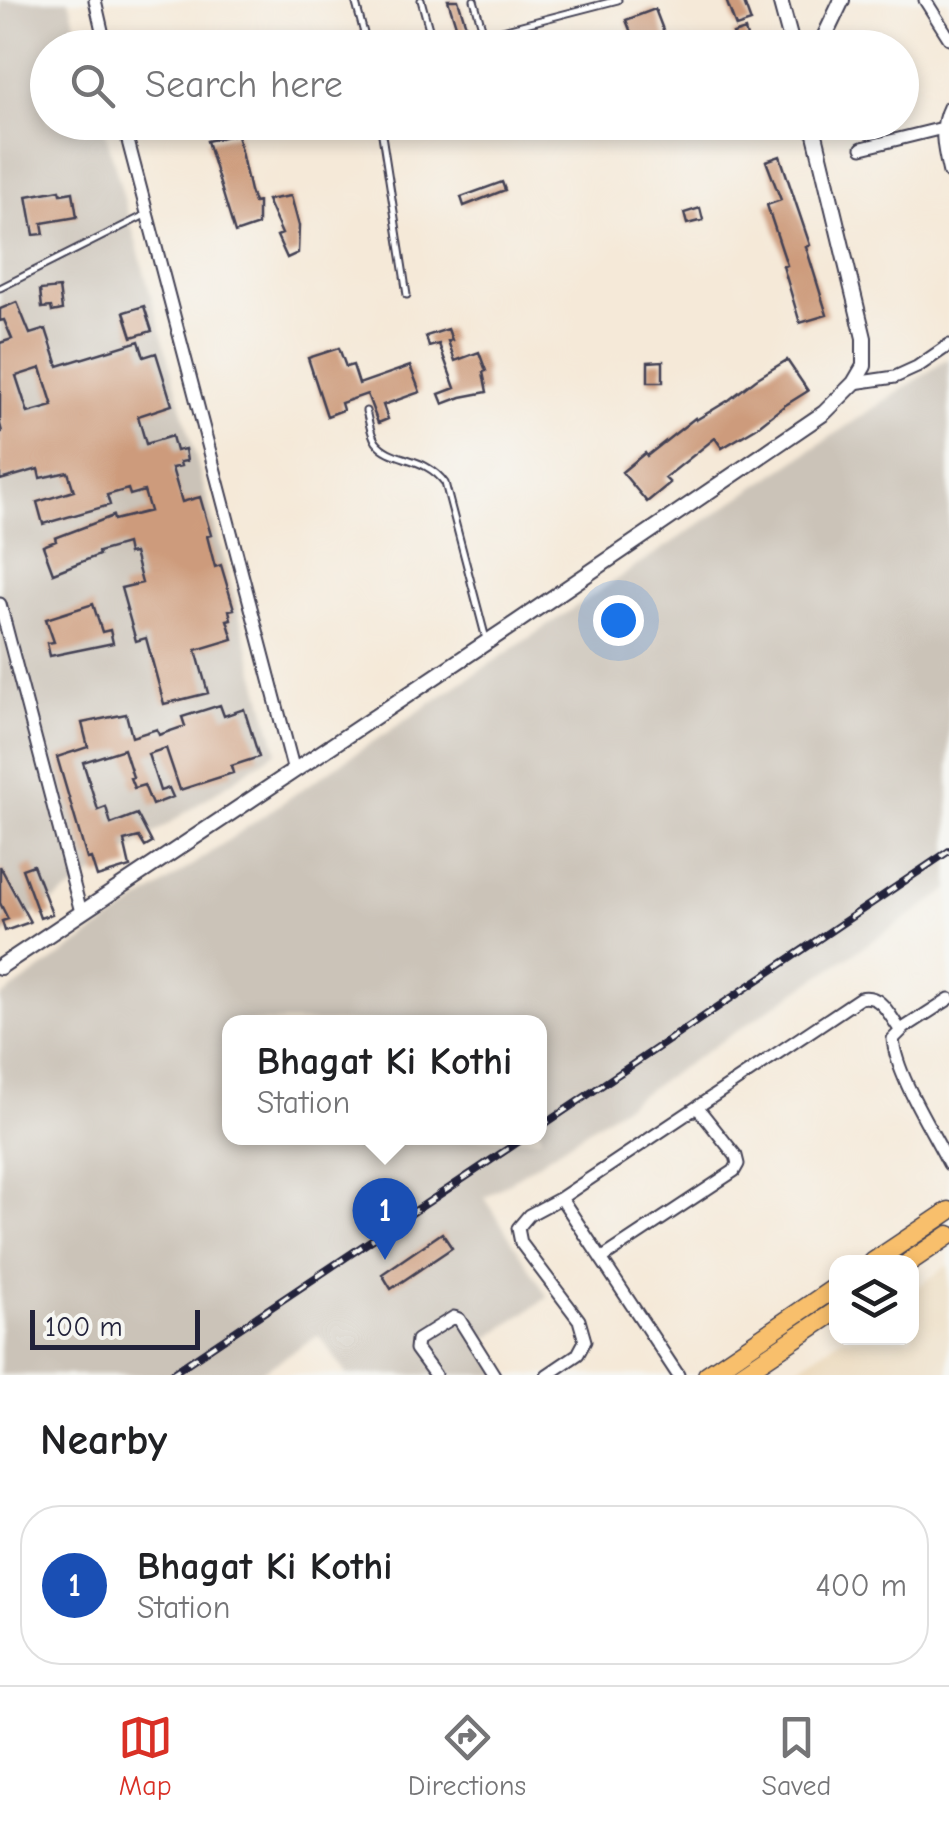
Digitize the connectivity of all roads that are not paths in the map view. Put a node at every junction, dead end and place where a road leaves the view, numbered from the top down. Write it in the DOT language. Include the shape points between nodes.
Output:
graph roads {
  1 [pos="95,0"];
  2 [pos="355,0"];
  3 [pos="421,0"];
  4 [pos="474,0"];
  5 [pos="618,0"];
  6 [pos="780,0"];
  7 [pos="842,0"];
  8 [pos="926,0"];
  9 [pos="587,4"];
  10 [pos="102,30"];
  11 [pos="363,30"];
  12 [pos="429,30"];
  13 [pos="483,30"];
  14 [pos="498,30"];
  15 [pos="789,30"];
  16 [pos="828,30"];
  17 [pos="949,38"];
  18 [pos="949,107"];
  19 [pos="943,128"];
  20 [pos="919,134"];
  21 [pos="128,140"];
  22 [pos="383,140"];
  23 [pos="816,140"];
  24 [pos="894,140"];
  25 [pos="862,148"];
  26 [pos="949,174"];
  27 [pos="147,214"];
  28 [pos="0,288"];
  29 [pos="407,294"];
  30 [pos="949,345"];
  31 [pos="854,383"];
  32 [pos="366,411"];
  33 [pos="0,604"];
  34 [pos="487,642"];
  35 [pos="294,771"];
  36 [pos="80,912"];
  37 [pos="0,967"];
  38 [pos="949,999"];
  39 [pos="901,1030"];
  40 [pos="697,1107"];
  41 [pos="949,1164"];
  42 [pos="562,1198"];
  43 [pos="949,1212"];
  44 [pos="949,1235"];
  45 [pos="884,1255"];
  46 [pos="919,1255"];
  47 [pos="602,1259"];
  48 [pos="829,1292"];
  49 [pos="829,1316"];
  50 [pos="435,1375"];
  51 [pos="494,1375"];
  52 [pos="546,1375"];
  53 [pos="678,1375"];
  54 [pos="707,1375"];
  55 [pos="740,1375"];
  1 -- 10 [label="street"];
  2 -- 11 [label="lane"];
  3 -- 12 [label="lane"];
  4 -- 13 [label="lane"];
  5 -- 9 [label="lane"];
  6 -- 15 [label="street"];
  7 -- 16 [label="street"];
  8 -- 17 [label="street"];
  9 -- 14 [label="lane"];
  18 -- 19 [label="street"];
  19 -- 20 [label="street"];
  19 -- 26 [label="street"];
  21 -- 27 [label="street"];
  22 -- 29 [label="lane"];
  23 -- 31 [label="street" via="864,338 864,366"];
  24 -- 25 [label="street"];
  27 -- 28 [label="lane"];
  27 -- 35 [label="street"];
  30 -- 31 [label="street" via="895,377"];
  31 -- 34 [label="street" via="824,413"];
  32 -- 34 [label="lane" via="383,448 427,465 445,483"];
  33 -- 36 [label="street"];
  34 -- 35 [label="street"];
  35 -- 36 [label="street"];
  36 -- 37 [label="street"];
  38 -- 39 [label="street"];
  39 -- 40 [label="street" via="876,998 860,998"];
  39 -- 41 [label="street" via="894,1052"];
  40 -- 42 [label="street"];
  40 -- 47 [label="street" via="736,1156 734,1171"];
  42 -- 47 [label="street"];
  42 -- 52 [label="street" via="518,1228 520,1243 579,1320 585,1341 578,1354"];
  43 -- 45 [label="highway"];
  44 -- 46 [label="highway"];
  47 -- 53 [label="street"];
  48 -- 54 [label="highway"];
  49 -- 55 [label="highway"];
  50 -- 51 [label="street" via="415,1344 454,1317"];
}
